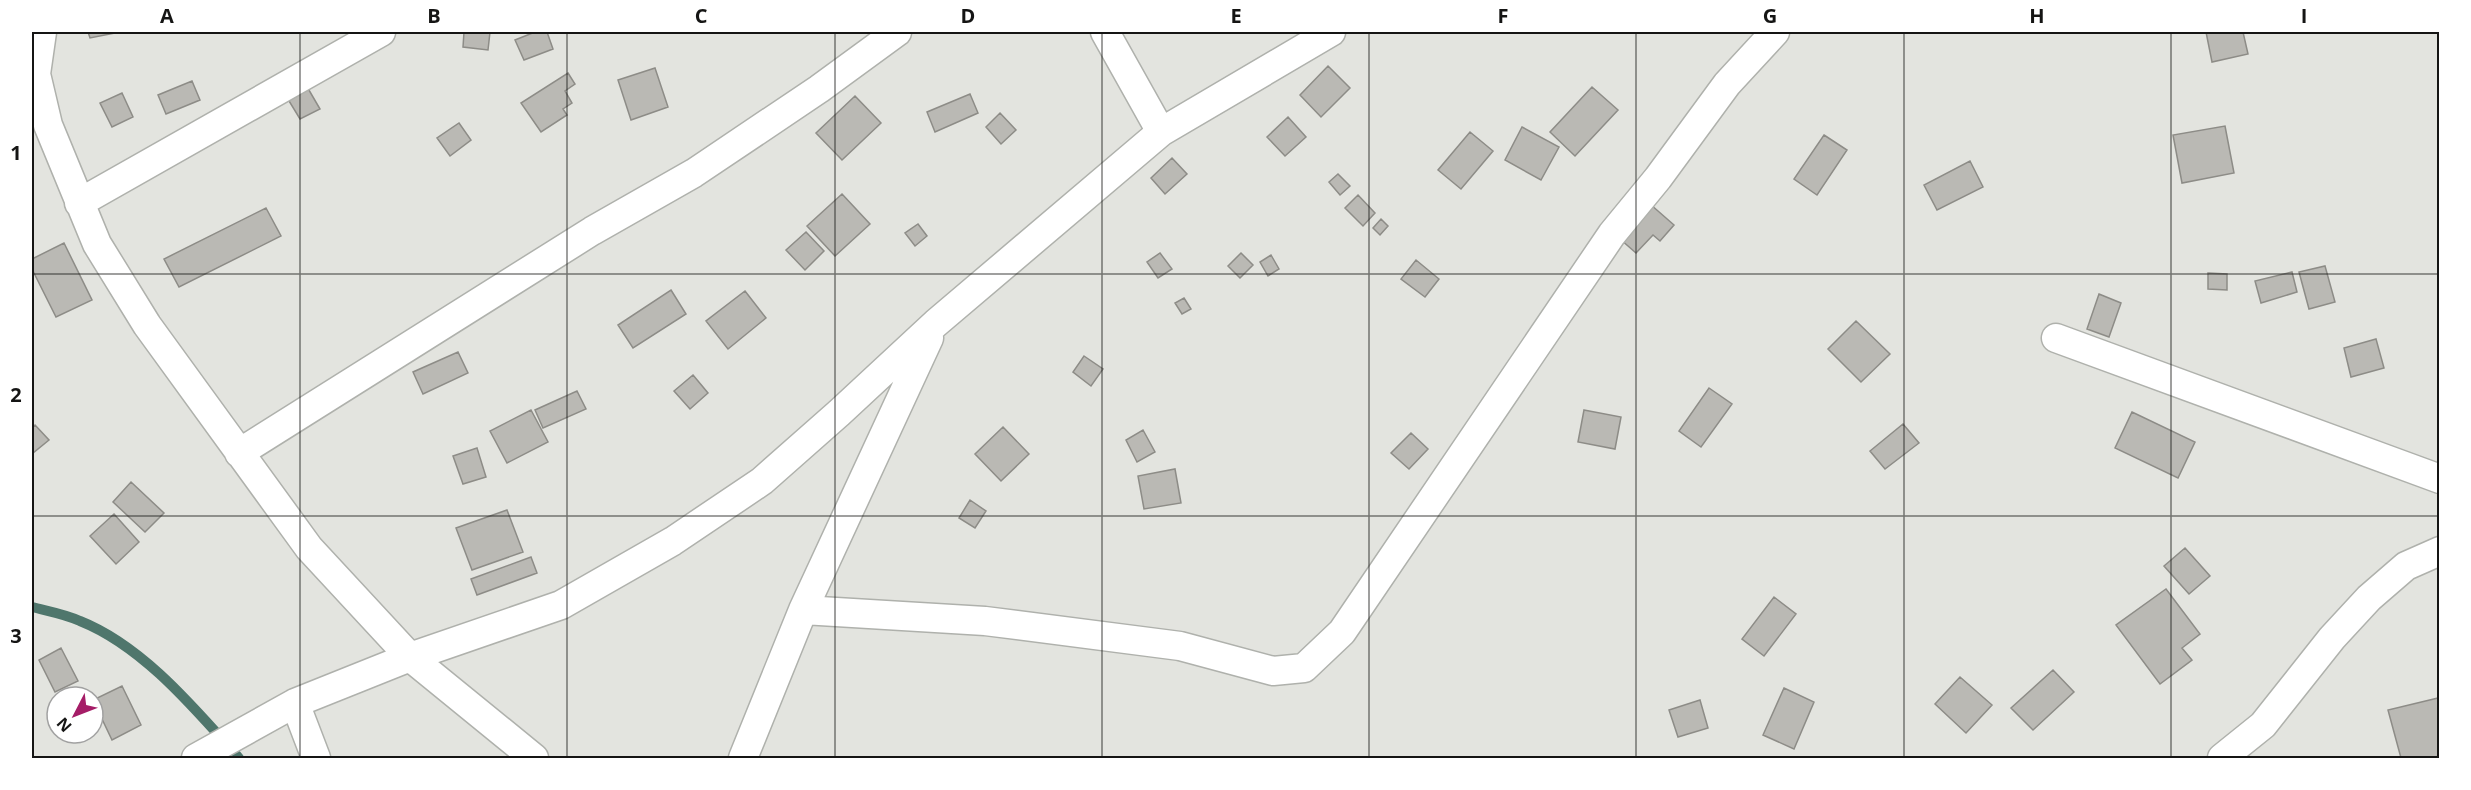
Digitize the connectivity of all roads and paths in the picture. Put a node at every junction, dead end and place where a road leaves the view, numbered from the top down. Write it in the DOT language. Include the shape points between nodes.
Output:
graph roads {
  1 [pos="42,32"];
  2 [pos="381,32"];
  3 [pos="897,32"];
  4 [pos="1105,32"];
  5 [pos="1331,32"];
  6 [pos="1775,32"];
  7 [pos="1161,132"];
  8 [pos="79,203"];
  9 [pos="936,323"];
  10 [pos="2056,338"];
  11 [pos="239,453"];
  12 [pos="2439,479"];
  13 [pos="2439,551"];
  14 [pos="803,610"];
  15 [pos="411,657"];
  16 [pos="295,702"];
  17 [pos="196,759"];
  18 [pos="316,759"];
  19 [pos="534,759"];
  20 [pos="743,759"];
  21 [pos="2222,759"];
  1 -- 8 [label="street" via="36,74 48,125"];
  2 -- 8 [label="street"];
  3 -- 11 [label="street" via="694,173 592,231"];
  4 -- 7 [label="street"];
  5 -- 7 [label="street"];
  6 -- 14 [label="street" via="1727,84 1612,234 1342,632 1304,668 1274,671 1180,646 986,621"];
  7 -- 9 [label="street"];
  8 -- 11 [label="street" via="97,244 147,325"];
  9 -- 14 [label="street"];
  9 -- 15 [label="street" via="762,480 673,541 561,605"];
  10 -- 12 [label="street"];
  11 -- 15 [label="street" via="309,548"];
  13 -- 21 [label="street" via="2406,566 2369,598 2263,725"];
  14 -- 20 [label="street"];
  15 -- 16 [label="street"];
  15 -- 19 [label="street"];
  16 -- 17 [label="street"];
  16 -- 18 [label="street"];
}
